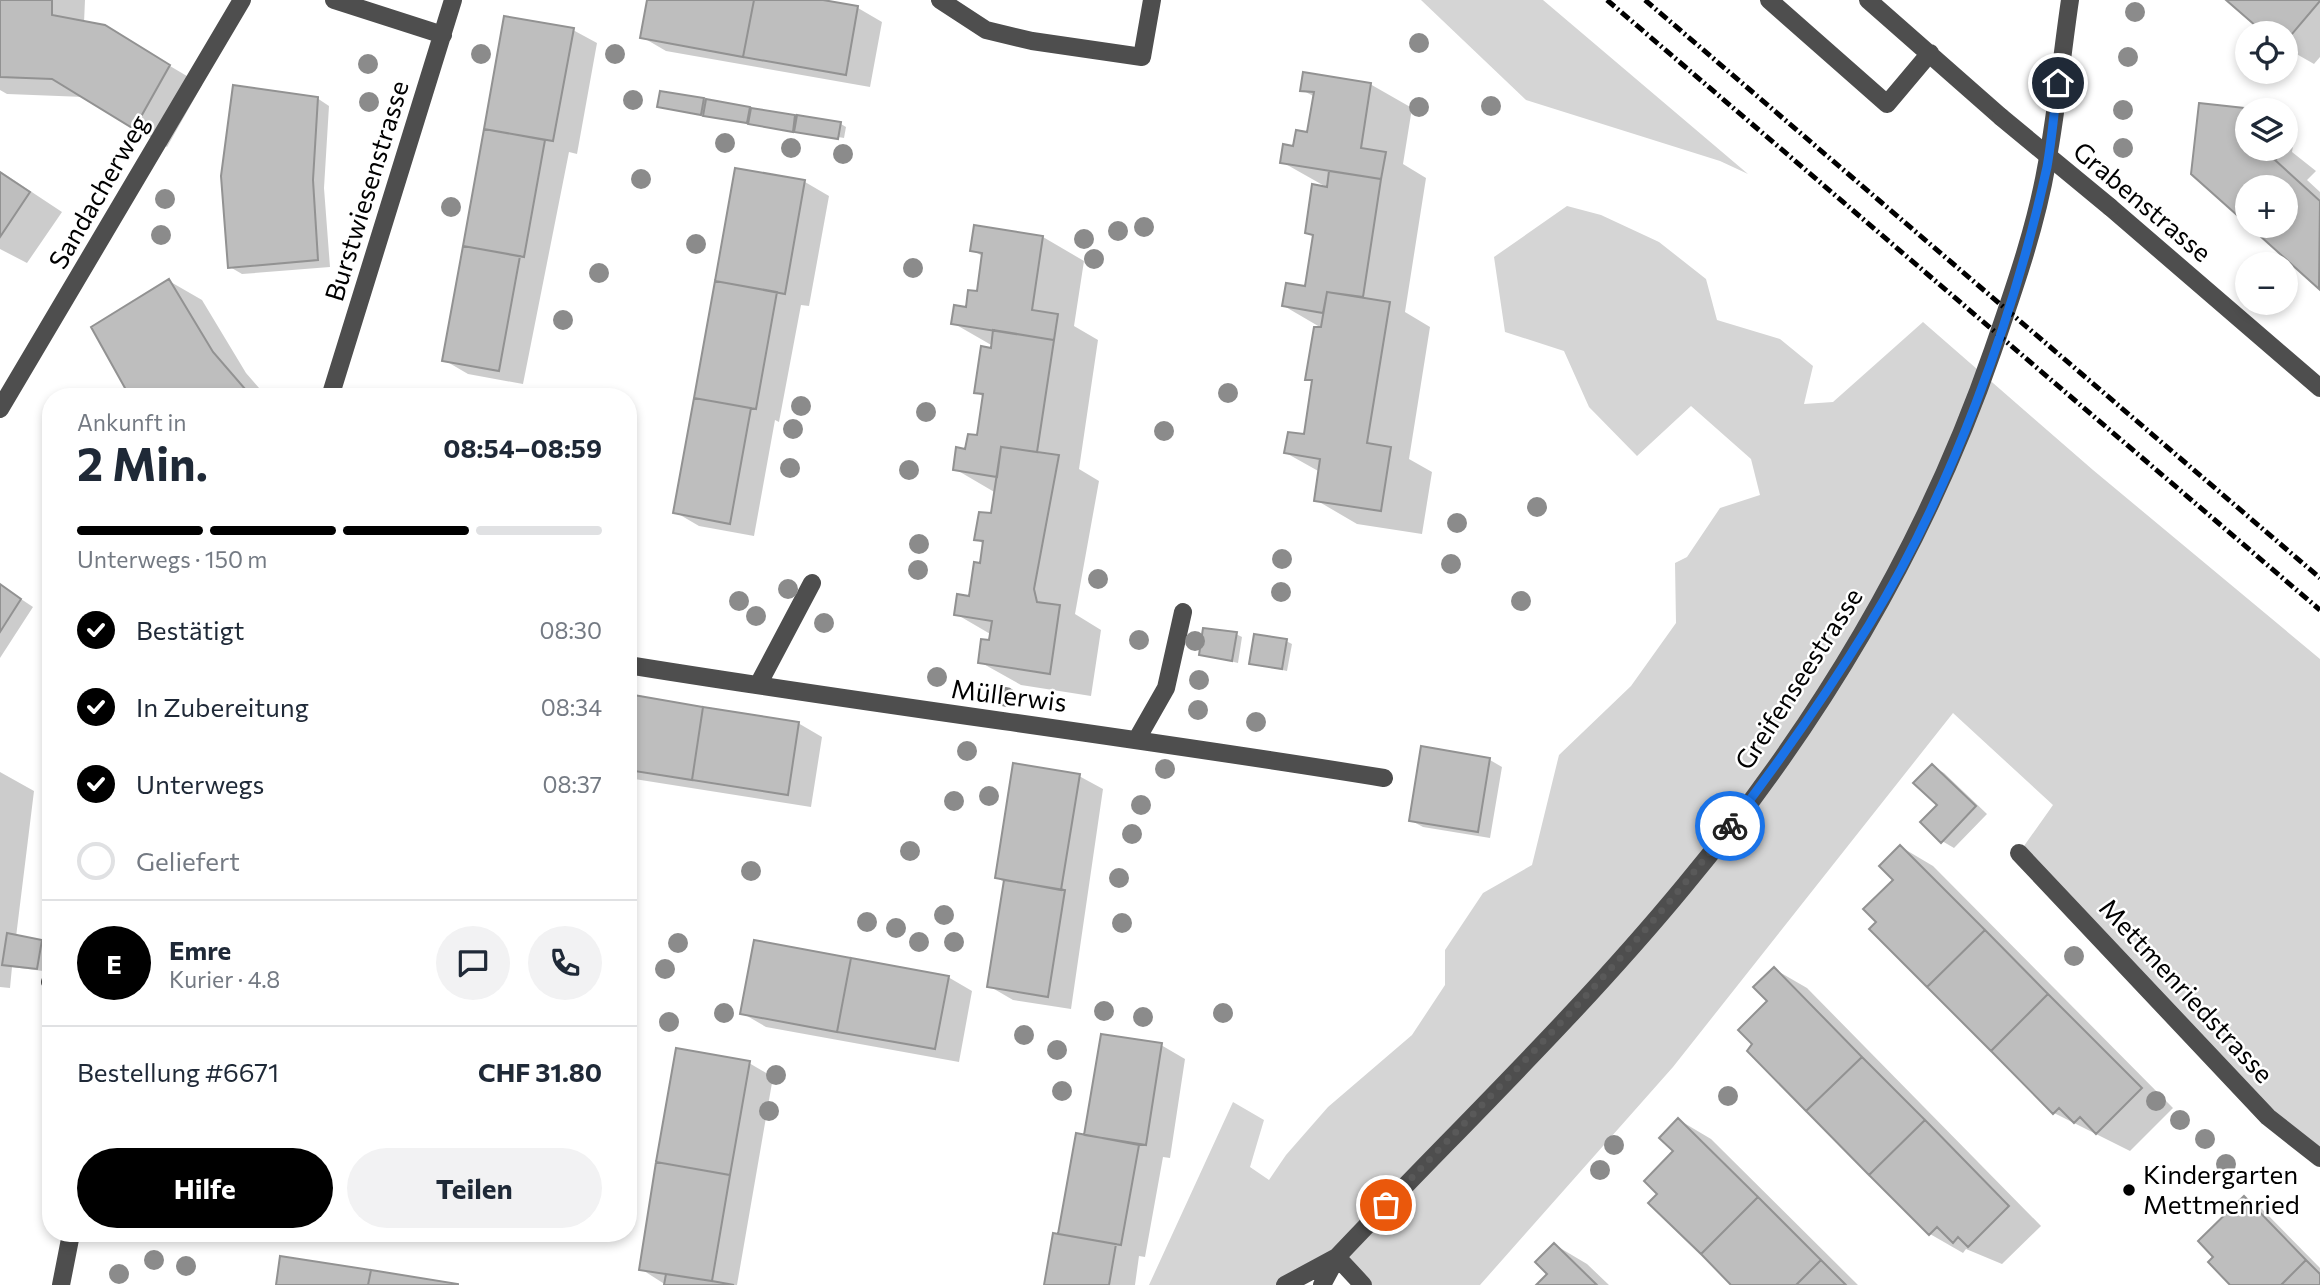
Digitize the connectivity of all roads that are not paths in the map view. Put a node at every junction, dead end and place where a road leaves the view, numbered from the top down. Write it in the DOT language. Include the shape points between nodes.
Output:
graph roads {
  1 [pos="242,0"];
  2 [pos="334,0"];
  3 [pos="453,0"];
  4 [pos="940,0"];
  5 [pos="1152,0"];
  6 [pos="1769,0"];
  7 [pos="1868,0"];
  8 [pos="2070,0"];
  9 [pos="443,35"];
  10 [pos="1930,52"];
  11 [pos="2320,386"];
  12 [pos="333,388"];
  13 [pos="0,409"];
  14 [pos="812,583"];
  15 [pos="1183,612"];
  16 [pos="637,666"];
  17 [pos="758,685"];
  18 [pos="1137,739"];
  19 [pos="1384,778"];
  20 [pos="2019,853"];
  21 [pos="2320,1158"];
  22 [pos="69,1242"];
  23 [pos="1337,1257"];
  24 [pos="61,1285"];
  25 [pos="1285,1285"];
  26 [pos="1322,1285"];
  27 [pos="1363,1285"];
  1 -- 13 [label="street, Sandacherweg"];
  2 -- 9 [label="street"];
  3 -- 9 [label="street, Burstwiesenstrasse"];
  4 -- 5 [label="street" via="986,30 1142,57"];
  6 -- 10 [label="street" via="1887,104"];
  7 -- 10 [label="street, Grabenstrasse"];
  8 -- 23 [label="street, Greifenseestrasse" via="2047,165 2018,276 1967,420 1925,519 1870,623 1792,744 1685,885 1570,1014"];
  9 -- 12 [label="street, Burstwiesenstrasse"];
  10 -- 11 [label="street, Grabenstrasse, bridge"];
  14 -- 17 [label="street"];
  15 -- 18 [label="street" via="1166,688"];
  16 -- 17 [label="street, Müllerwis"];
  17 -- 18 [label="street, Müllerwis"];
  18 -- 19 [label="street, Müllerwis"];
  20 -- 21 [label="street, Mettmenriedstrasse" via="2268,1117"];
  22 -- 24 [label="street"];
  23 -- 25 [label="street, Greifenseestrasse"];
  23 -- 26 [label="street, Greifenseestrasse"];
  23 -- 27 [label="street"];
}
